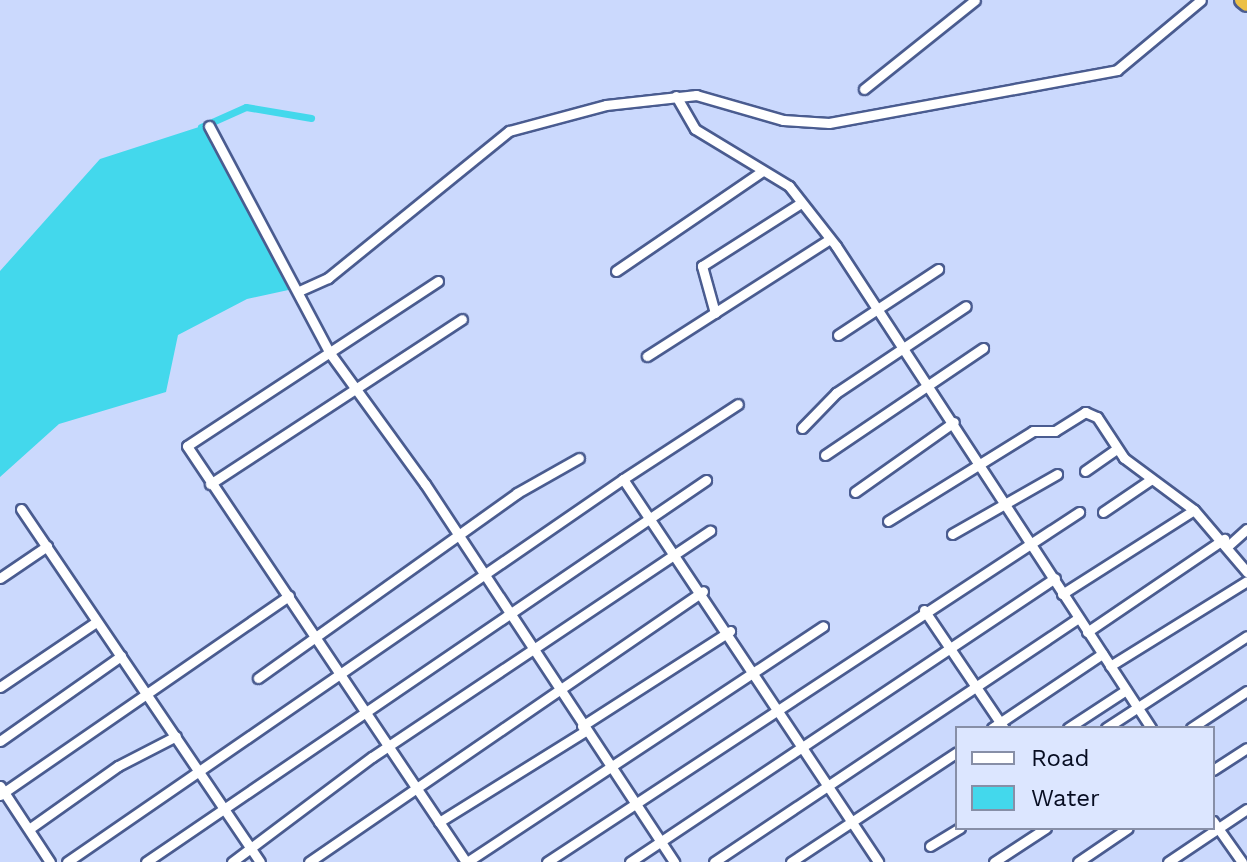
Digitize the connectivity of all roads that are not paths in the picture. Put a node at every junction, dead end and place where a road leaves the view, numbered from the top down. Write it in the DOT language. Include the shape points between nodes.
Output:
graph roads {
  1 [pos="975,0"];
  2 [pos="1201,0"];
  3 [pos="1242,0"];
  4 [pos="1247,4"];
  5 [pos="864,89"];
  6 [pos="676,96"];
  7 [pos="209,126"];
  8 [pos="761,172"];
  9 [pos="801,203"];
  10 [pos="827,241"];
  11 [pos="938,269"];
  12 [pos="616,271"];
  13 [pos="438,281"];
  14 [pos="299,291"];
  15 [pos="966,306"];
  16 [pos="879,307"];
  17 [pos="715,313"];
  18 [pos="462,319"];
  19 [pos="838,335"];
  20 [pos="903,346"];
  21 [pos="983,348"];
  22 [pos="329,352"];
  23 [pos="647,356"];
  24 [pos="929,385"];
  25 [pos="353,388"];
  26 [pos="738,404"];
  27 [pos="954,422"];
  28 [pos="802,428"];
  29 [pos="1116,449"];
  30 [pos="825,455"];
  31 [pos="579,458"];
  32 [pos="980,462"];
  33 [pos="1085,471"];
  34 [pos="1057,474"];
  35 [pos="623,479"];
  36 [pos="706,480"];
  37 [pos="1150,480"];
  38 [pos="210,484"];
  39 [pos="855,492"];
  40 [pos="1006,501"];
  41 [pos="21,509"];
  42 [pos="1194,510"];
  43 [pos="1079,512"];
  44 [pos="1103,512"];
  45 [pos="653,518"];
  46 [pos="888,521"];
  47 [pos="1247,529"];
  48 [pos="710,531"];
  49 [pos="952,534"];
  50 [pos="455,539"];
  51 [pos="1032,539"];
  52 [pos="1226,542"];
  53 [pos="47,546"];
  54 [pos="678,554"];
  55 [pos="1247,572"];
  56 [pos="481,577"];
  57 [pos="0,578"];
  58 [pos="1055,578"];
  59 [pos="1247,581"];
  60 [pos="703,591"];
  61 [pos="1062,594"];
  62 [pos="289,596"];
  63 [pos="924,610"];
  64 [pos="508,617"];
  65 [pos="1078,618"];
  66 [pos="96,622"];
  67 [pos="823,626"];
  68 [pos="730,631"];
  69 [pos="1087,632"];
  70 [pos="314,635"];
  71 [pos="1247,636"];
  72 [pos="949,647"];
  73 [pos="533,654"];
  74 [pos="1102,654"];
  75 [pos="121,656"];
  76 [pos="1110,666"];
  77 [pos="754,667"];
  78 [pos="340,676"];
  79 [pos="258,678"];
  80 [pos="0,687"];
  81 [pos="976,687"];
  82 [pos="559,690"];
  83 [pos="1126,690"];
  84 [pos="1247,691"];
  85 [pos="149,697"];
  86 [pos="780,706"];
  87 [pos="1138,708"];
  88 [pos="364,712"];
  89 [pos="999,726"];
  90 [pos="1071,726"];
  91 [pos="1109,726"];
  92 [pos="1150,726"];
  93 [pos="1194,726"];
  94 [pos="584,728"];
  95 [pos="176,736"];
  96 [pos="0,741"];
  97 [pos="804,741"];
  98 [pos="1247,748"];
  99 [pos="389,749"];
  100 [pos="955,753"];
  101 [pos="609,766"];
  102 [pos="1215,769"];
  103 [pos="201,774"];
  104 [pos="831,782"];
  105 [pos="413,785"];
  106 [pos="1,791"];
  107 [pos="634,804"];
  108 [pos="224,808"];
  109 [pos="1247,809"];
  110 [pos="856,820"];
  111 [pos="439,822"];
  112 [pos="1215,825"];
  113 [pos="29,829"];
  114 [pos="957,830"];
  115 [pos="1043,830"];
  116 [pos="1125,830"];
  117 [pos="1209,830"];
  118 [pos="660,841"];
  119 [pos="930,846"];
  120 [pos="251,849"];
  121 [pos="876,861"];
  122 [pos="50,862"];
  123 [pos="67,862"];
  124 [pos="146,862"];
  125 [pos="232,862"];
  126 [pos="260,862"];
  127 [pos="309,862"];
  128 [pos="467,862"];
  129 [pos="547,862"];
  130 [pos="630,862"];
  131 [pos="674,862"];
  132 [pos="714,862"];
  133 [pos="791,862"];
  134 [pos="994,862"];
  135 [pos="1078,862"];
  136 [pos="1168,862"];
  137 [pos="1242,862"];
  1 -- 5 [label="street"];
  2 -- 6 [label="street" via="1117,70 829,123 783,120"];
  3 -- 4 [label="highway"];
  6 -- 8 [label="street" via="695,129"];
  6 -- 14 [label="street" via="580,111 495,136 447,185 328,278"];
  7 -- 14 [label="street"];
  8 -- 9 [label="street" via="789,186"];
  8 -- 12 [label="street"];
  9 -- 10 [label="street"];
  9 -- 17 [label="street" via="702,266"];
  10 -- 16 [label="street"];
  10 -- 17 [label="street"];
  11 -- 16 [label="street"];
  13 -- 22 [label="street"];
  14 -- 22 [label="street"];
  15 -- 20 [label="street"];
  16 -- 19 [label="street"];
  16 -- 20 [label="street"];
  17 -- 23 [label="street"];
  18 -- 25 [label="street"];
  20 -- 24 [label="street"];
  20 -- 28 [label="street"];
  21 -- 24 [label="street"];
  22 -- 25 [label="street"];
  22 -- 38 [label="street" via="187,446"];
  24 -- 27 [label="street"];
  24 -- 30 [label="street"];
  25 -- 38 [label="street"];
  25 -- 50 [label="street" via="425,484"];
  26 -- 35 [label="street"];
  27 -- 32 [label="street"];
  27 -- 39 [label="street"];
  29 -- 32 [label="street" via="1097,417 1085,412"];
  29 -- 33 [label="street"];
  29 -- 37 [label="street"];
  31 -- 50 [label="street"];
  32 -- 40 [label="street"];
  32 -- 46 [label="street"];
  34 -- 40 [label="street"];
  35 -- 45 [label="street"];
  35 -- 56 [label="street"];
  36 -- 45 [label="street"];
  37 -- 42 [label="street"];
  37 -- 44 [label="street"];
  38 -- 62 [label="street"];
  40 -- 49 [label="street"];
  40 -- 51 [label="street"];
  41 -- 53 [label="street"];
  42 -- 52 [label="street"];
  42 -- 61 [label="street"];
  43 -- 51 [label="street"];
  45 -- 54 [label="street"];
  45 -- 64 [label="street"];
  47 -- 52 [label="street"];
  48 -- 54 [label="street"];
  50 -- 56 [label="street"];
  50 -- 70 [label="street"];
  51 -- 58 [label="street"];
  51 -- 63 [label="street"];
  52 -- 55 [label="street"];
  52 -- 69 [label="street"];
  53 -- 57 [label="street"];
  53 -- 66 [label="street"];
  54 -- 60 [label="street"];
  54 -- 73 [label="street"];
  56 -- 64 [label="street"];
  56 -- 78 [label="street"];
  58 -- 61 [label="street"];
  58 -- 72 [label="street"];
  59 -- 76 [label="street"];
  60 -- 68 [label="street"];
  60 -- 82 [label="street"];
  61 -- 65 [label="street"];
  62 -- 70 [label="street"];
  62 -- 85 [label="street"];
  63 -- 72 [label="street"];
  63 -- 86 [label="street"];
  64 -- 73 [label="street"];
  64 -- 88 [label="street"];
  65 -- 69 [label="street"];
  65 -- 81 [label="street"];
  66 -- 75 [label="street"];
  66 -- 80 [label="street"];
  67 -- 77 [label="street"];
  68 -- 77 [label="street"];
  68 -- 94 [label="street"];
  69 -- 74 [label="street"];
  70 -- 78 [label="street"];
  70 -- 79 [label="street"];
  71 -- 87 [label="street"];
  72 -- 81 [label="street"];
  72 -- 97 [label="street"];
  73 -- 82 [label="street"];
  73 -- 99 [label="street"];
  74 -- 76 [label="street"];
  74 -- 89 [label="street"];
  75 -- 85 [label="street"];
  75 -- 96 [label="street"];
  76 -- 83 [label="street"];
  77 -- 86 [label="street"];
  77 -- 101 [label="street"];
  78 -- 88 [label="street"];
  78 -- 103 [label="street"];
  81 -- 89 [label="street"];
  81 -- 104 [label="street"];
  82 -- 94 [label="street"];
  82 -- 105 [label="street"];
  83 -- 87 [label="street"];
  83 -- 90 [label="street"];
  84 -- 93 [label="street"];
  85 -- 95 [label="street"];
  85 -- 106 [label="street"];
  86 -- 97 [label="street"];
  86 -- 107 [label="street"];
  87 -- 91 [label="street"];
  87 -- 92 [label="street"];
  88 -- 99 [label="street"];
  88 -- 108 [label="street"];
  94 -- 101 [label="street"];
  94 -- 111 [label="street"];
  95 -- 103 [label="street"];
  95 -- 113 [label="street" via="118,766"];
  97 -- 104 [label="street"];
  97 -- 118 [label="street"];
  98 -- 102 [label="street"];
  99 -- 105 [label="street"];
  99 -- 120 [label="street"];
  100 -- 110 [label="street"];
  101 -- 107 [label="street"];
  101 -- 128 [label="street"];
  103 -- 108 [label="street"];
  103 -- 123 [label="street"];
  104 -- 110 [label="street"];
  104 -- 132 [label="street"];
  105 -- 111 [label="street"];
  105 -- 127 [label="street"];
  106 -- 113 [label="street"];
  107 -- 118 [label="street"];
  107 -- 129 [label="street"];
  108 -- 120 [label="street"];
  108 -- 124 [label="street"];
  109 -- 112 [label="street"];
  110 -- 121 [label="street"];
  110 -- 133 [label="street"];
  111 -- 128 [label="street"];
  112 -- 137 [label="street"];
  113 -- 122 [label="street"];
  114 -- 119 [label="street"];
  115 -- 134 [label="street"];
  116 -- 135 [label="street"];
  117 -- 136 [label="street"];
  118 -- 130 [label="street"];
  118 -- 131 [label="street"];
  120 -- 125 [label="street"];
  120 -- 126 [label="street"];
}
